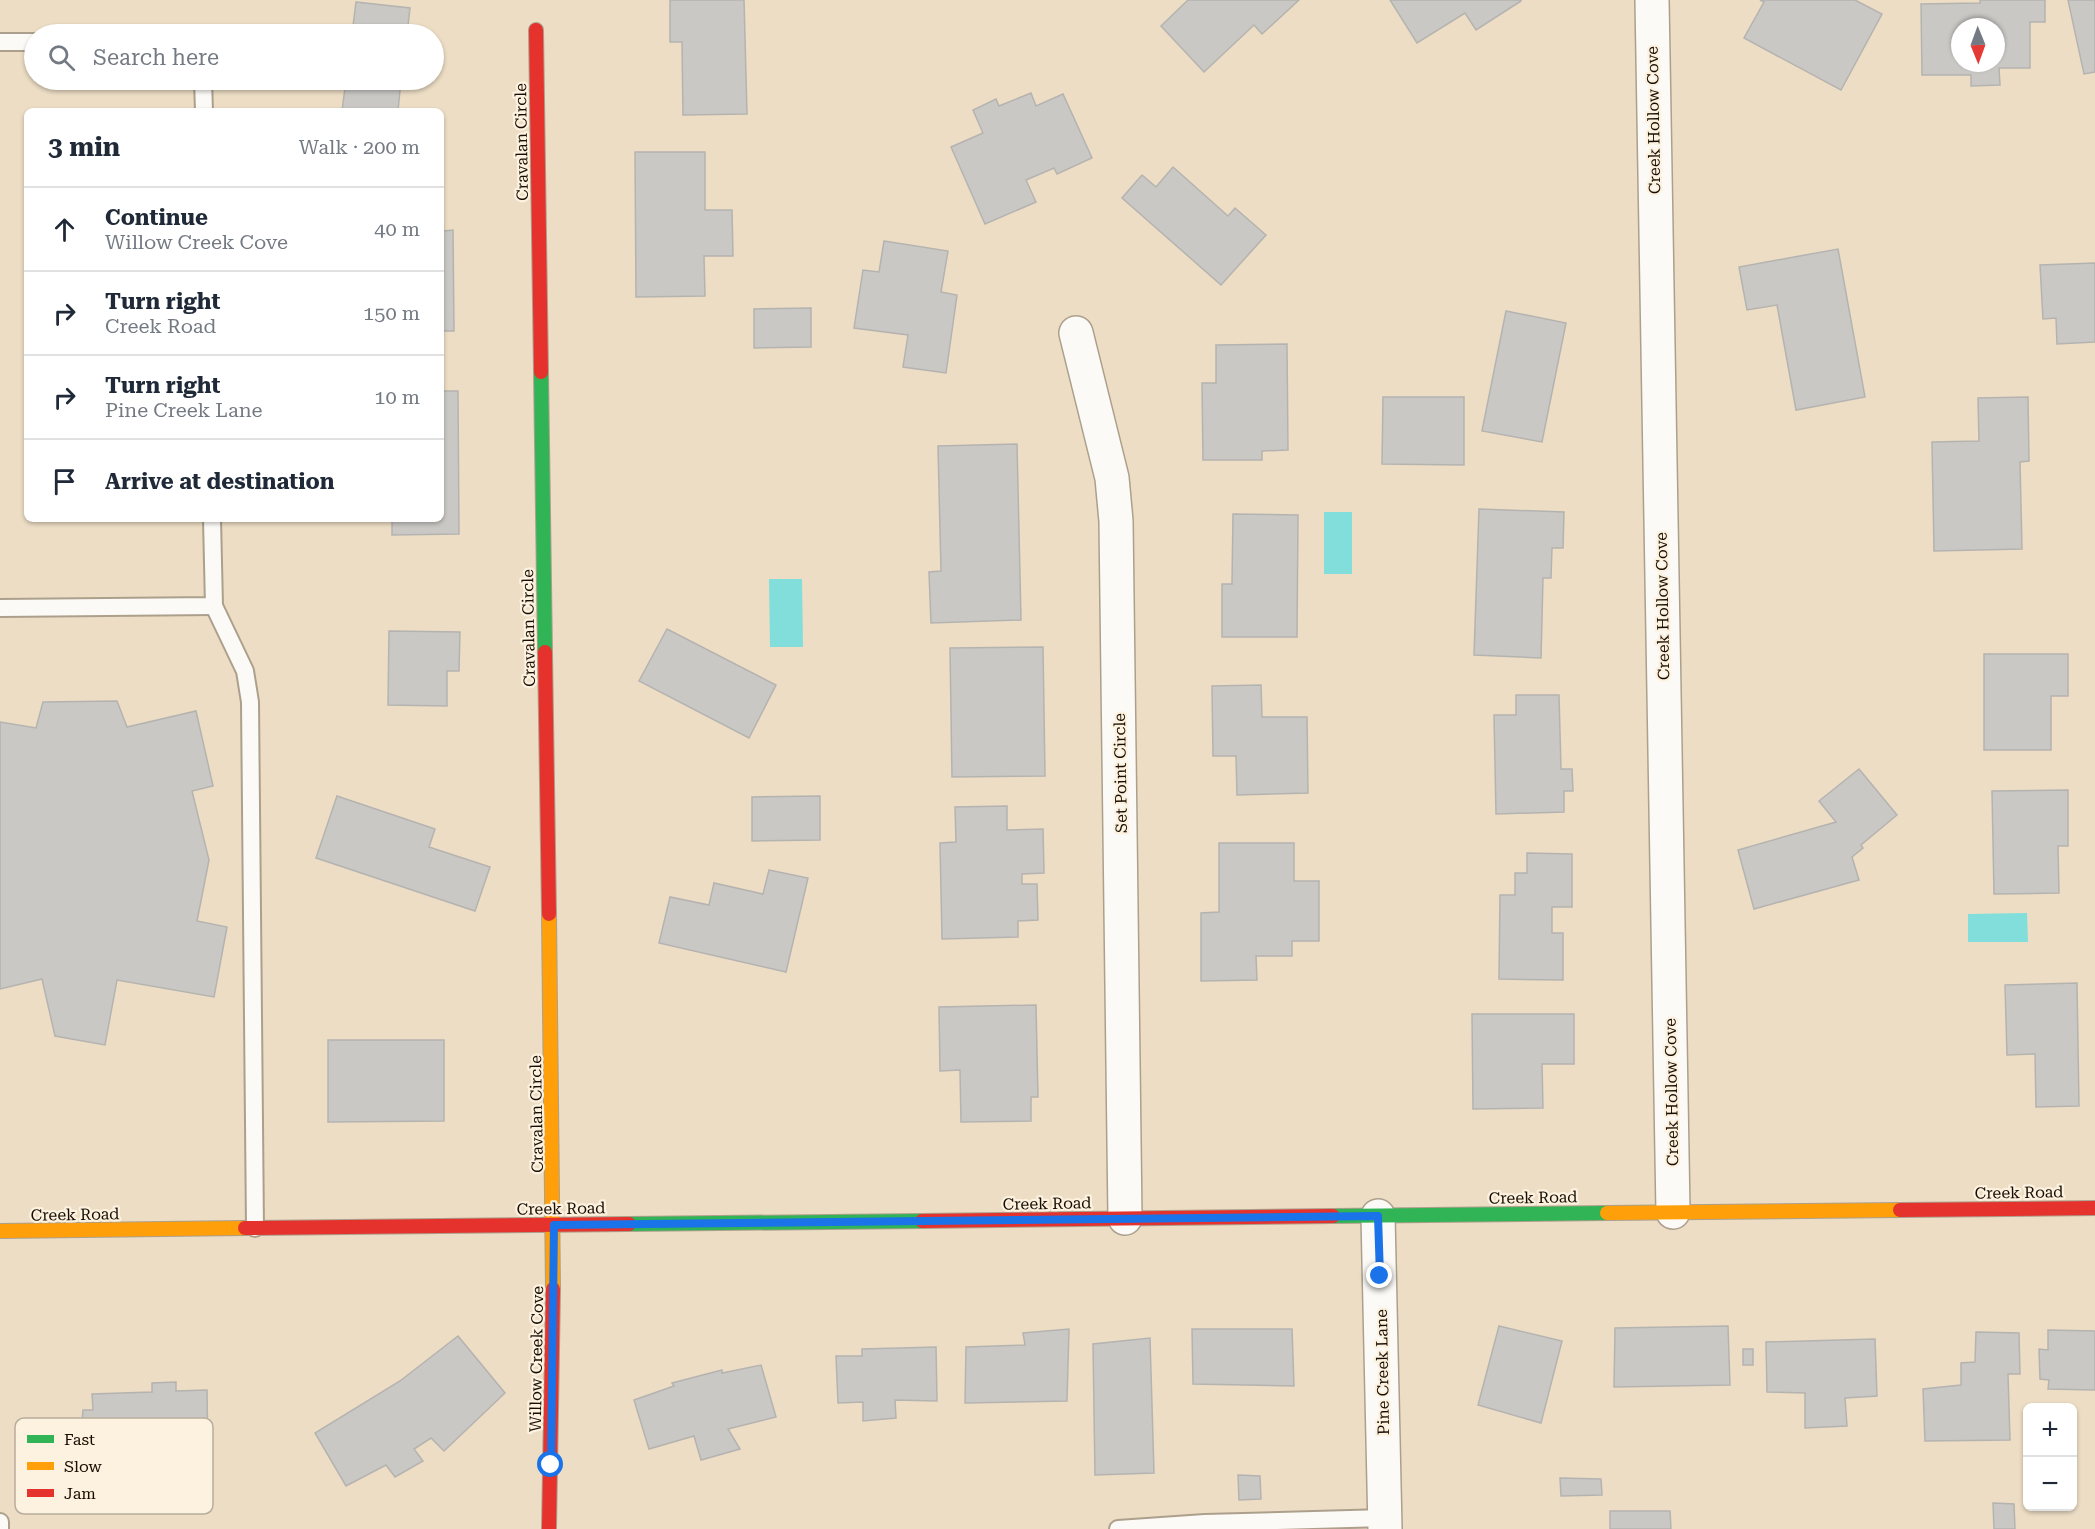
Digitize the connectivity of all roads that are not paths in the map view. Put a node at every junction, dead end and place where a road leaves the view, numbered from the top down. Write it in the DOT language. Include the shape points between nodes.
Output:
graph roads {
  1 [pos="1652,0"];
  2 [pos="536,30"];
  3 [pos="0,42"];
  4 [pos="24,42"];
  5 [pos="203,90"];
  6 [pos="204,108"];
  7 [pos="1076,333"];
  8 [pos="212,522"];
  9 [pos="214,606"];
  10 [pos="0,608"];
  11 [pos="2095,1208"];
  12 [pos="1673,1212"];
  13 [pos="1378,1216"];
  14 [pos="1125,1218"];
  15 [pos="554,1225"];
  16 [pos="255,1228"];
  17 [pos="0,1231"];
  18 [pos="0,1522"];
  19 [pos="1385,1524"];
  20 [pos="0,1529"];
  21 [pos="549,1529"];
  22 [pos="1118,1529"];
  1 -- 12 [label="street, Creek Hollow Cove"];
  2 -- 15 [label="street, Cravalan Circle"];
  3 -- 4 [label="lane"];
  5 -- 6 [label="lane"];
  7 -- 14 [label="street, Set Point Circle" via="1112,477 1116,521"];
  8 -- 9 [label="lane"];
  9 -- 10 [label="lane"];
  9 -- 16 [label="lane" via="245,671 250,702"];
  11 -- 12 [label="street, Creek Road"];
  12 -- 13 [label="street, Creek Road"];
  13 -- 14 [label="street, Creek Road"];
  13 -- 19 [label="street, Pine Creek Lane"];
  14 -- 15 [label="street, Creek Road"];
  15 -- 16 [label="street, Creek Road"];
  15 -- 21 [label="street, Willow Creek Cove"];
  16 -- 17 [label="street, Creek Road"];
  18 -- 20 [label="lane"];
  19 -- 22 [label="lane" via="1205,1523"];
}
